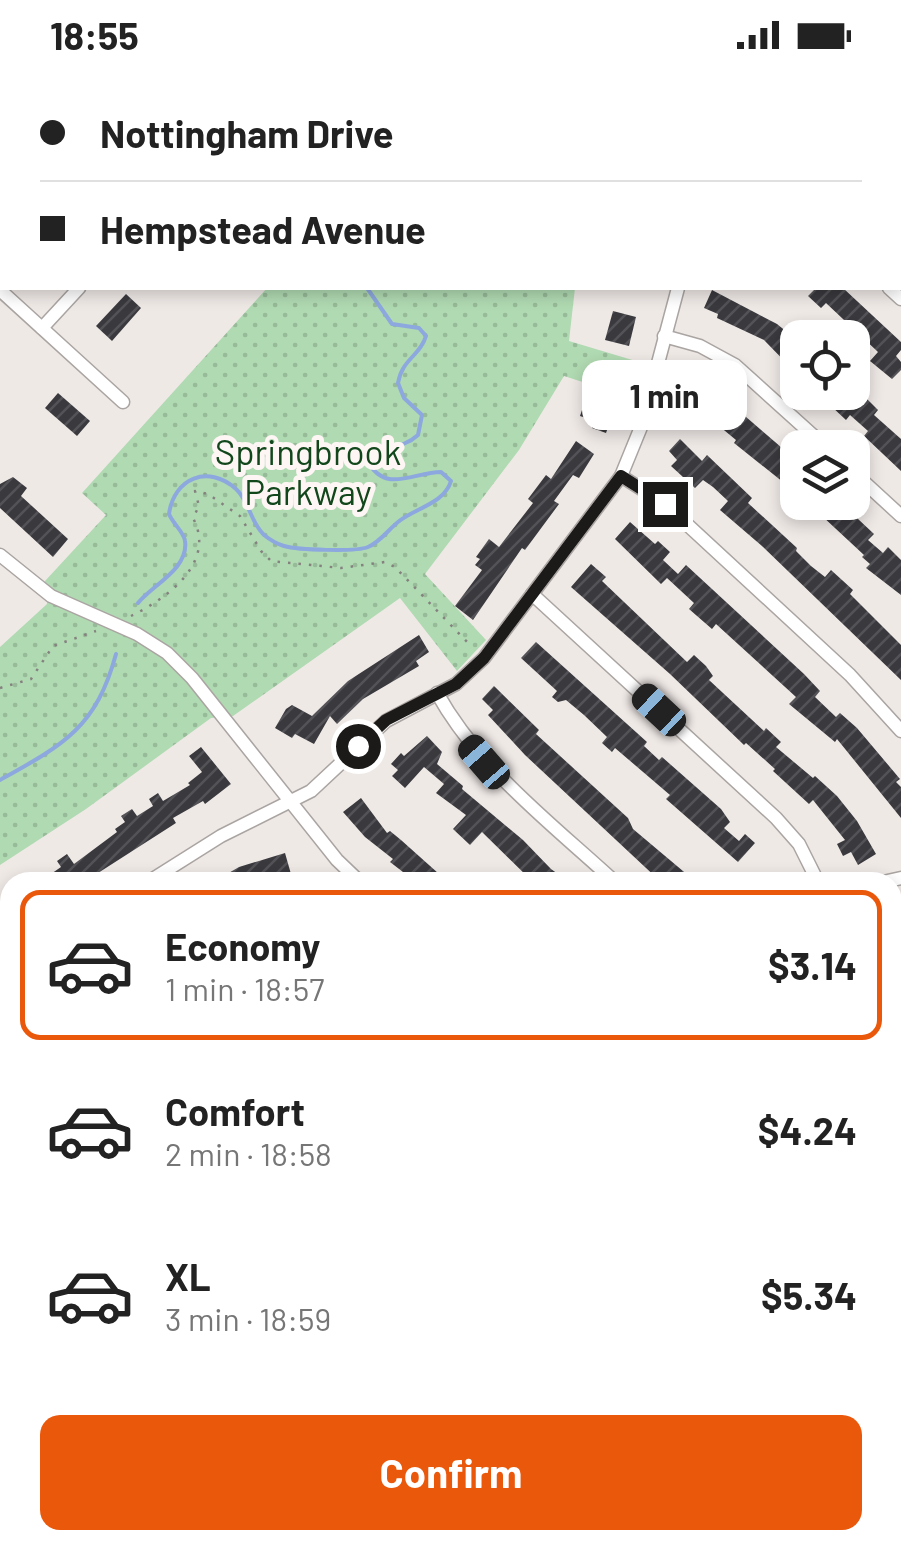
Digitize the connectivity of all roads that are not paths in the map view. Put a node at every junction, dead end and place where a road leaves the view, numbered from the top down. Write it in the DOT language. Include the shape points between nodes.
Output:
graph roads {
  1 [pos="0,290"];
  2 [pos="78,290"];
  3 [pos="677,290"];
  4 [pos="42,328"];
  5 [pos="664,336"];
  6 [pos="123,402"];
  7 [pos="807,430"];
  8 [pos="621,476"];
  9 [pos="870,488"];
  10 [pos="901,516"];
  11 [pos="0,555"];
  12 [pos="532,594"];
  13 [pos="437,693"];
  14 [pos="901,730"];
  15 [pos="291,803"];
  16 [pos="164,872"];
  17 [pos="351,872"];
  18 [pos="604,872"];
  19 [pos="813,872"];
  1 -- 4 [label="street"];
  2 -- 4 [label="street"];
  3 -- 5 [label="street"];
  4 -- 6 [label="street"];
  5 -- 7 [label="street" via="735,365"];
  5 -- 8 [label="street"];
  8 -- 12 [label="street"];
  8 -- 14 [label="street" via="665,504"];
  9 -- 10 [label="street"];
  11 -- 15 [label="street" via="50,596 138,634 167,654"];
  12 -- 13 [label="street" via="484,658"];
  12 -- 19 [label="street" via="776,818"];
  13 -- 15 [label="street" via="386,720 328,778"];
  13 -- 18 [label="street" via="484,762"];
  15 -- 16 [label="street"];
  15 -- 17 [label="street"];
}
